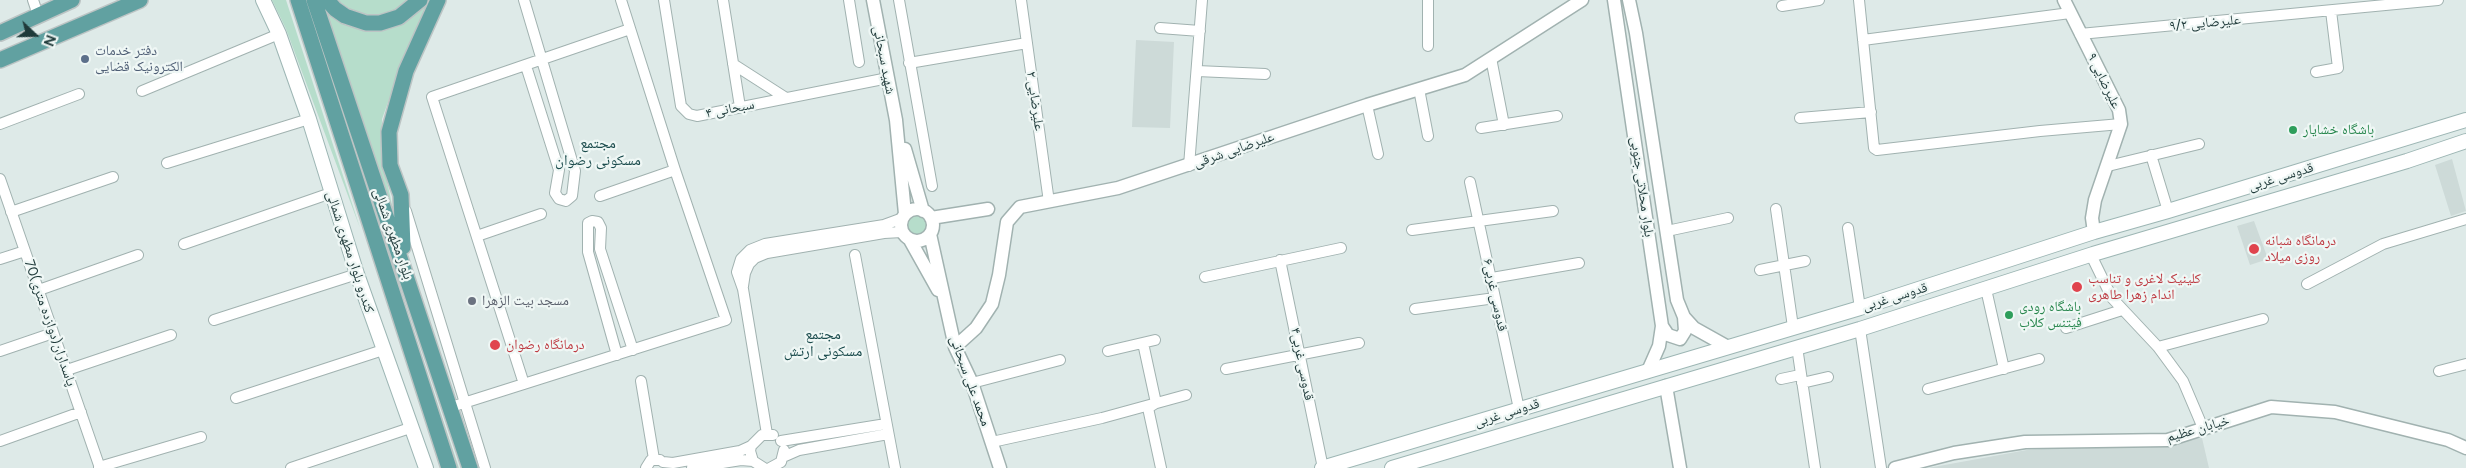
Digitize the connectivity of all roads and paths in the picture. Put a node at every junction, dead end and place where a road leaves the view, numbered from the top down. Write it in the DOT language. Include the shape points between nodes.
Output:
graph roads {
  1 [pos="33,0"];
  2 [pos="72,0"];
  3 [pos="140,0"];
  4 [pos="262,0"];
  5 [pos="298,0"];
  6 [pos="314,0"];
  7 [pos="327,0"];
  8 [pos="420,0"];
  9 [pos="438,0"];
  10 [pos="524,0"];
  11 [pos="621,0"];
  12 [pos="664,0"];
  13 [pos="723,0"];
  14 [pos="849,0"];
  15 [pos="873,0"];
  16 [pos="899,0"];
  17 [pos="1021,0"];
  18 [pos="1202,0"];
  19 [pos="1428,0"];
  20 [pos="1582,0"];
  21 [pos="1614,0"];
  22 [pos="1628,0"];
  23 [pos="1819,0"];
  24 [pos="1859,0"];
  25 [pos="2064,0"];
  26 [pos="2438,0"];
  27 [pos="1782,6"];
  28 [pos="2331,11"];
  29 [pos="2070,13"];
  30 [pos="38,15"];
  31 [pos="1160,28"];
  32 [pos="630,29"];
  33 [pos="1200,31"];
  34 [pos="0,33"];
  35 [pos="279,34"];
  36 [pos="2080,34"];
  37 [pos="1863,40"];
  38 [pos="1027,43"];
  39 [pos="1428,46"];
  40 [pos="1490,58"];
  41 [pos="0,60"];
  42 [pos="542,61"];
  43 [pos="859,62"];
  44 [pos="909,63"];
  45 [pos="733,64"];
  46 [pos="526,66"];
  47 [pos="1197,70"];
  48 [pos="2316,72"];
  49 [pos="1265,74"];
  50 [pos="888,78"];
  51 [pos="1419,89"];
  52 [pos="142,91"];
  53 [pos="79,94"];
  54 [pos="786,98"];
  55 [pos="1366,105"];
  56 [pos="740,107"];
  57 [pos="1871,112"];
  58 [pos="1557,116"];
  59 [pos="1800,118"];
  60 [pos="308,119"];
  61 [pos="896,120"];
  62 [pos="2466,120"];
  63 [pos="0,124"];
  64 [pos="2121,124"];
  65 [pos="1504,125"];
  66 [pos="1481,128"];
  67 [pos="1428,136"];
  68 [pos="2466,141"];
  69 [pos="2199,144"];
  70 [pos="1378,154"];
  71 [pos="2151,155"];
  72 [pos="167,163"];
  73 [pos="1189,166"];
  74 [pos="2108,166"];
  75 [pos="675,170"];
  76 [pos="113,177"];
  77 [pos="0,179"];
  78 [pos="1470,182"];
  79 [pos="932,186"];
  80 [pos="331,193"];
  81 [pos="401,194"];
  82 [pos="600,196"];
  83 [pos="1049,202"];
  84 [pos="1776,209"];
  85 [pos="988,210"];
  86 [pos="1553,211"];
  87 [pos="2168,211"];
  88 [pos="11,212"];
  89 [pos="541,214"];
  90 [pos="927,214"];
  91 [pos="904,216"];
  92 [pos="1728,218"];
  93 [pos="2466,219"];
  94 [pos="1479,222"];
  95 [pos="1848,228"];
  96 [pos="1412,230"];
  97 [pos="1666,230"];
  98 [pos="2094,232"];
  99 [pos="930,234"];
  100 [pos="477,236"];
  101 [pos="906,236"];
  102 [pos="184,244"];
  103 [pos="785,246"];
  104 [pos="1341,248"];
  105 [pos="25,251"];
  106 [pos="138,255"];
  107 [pos="855,255"];
  108 [pos="2091,255"];
  109 [pos="0,259"];
  110 [pos="1280,260"];
  111 [pos="1805,261"];
  112 [pos="404,263"];
  113 [pos="1579,263"];
  114 [pos="1784,265"];
  115 [pos="1760,270"];
  116 [pos="357,274"];
  117 [pos="1205,277"];
  118 [pos="1492,278"];
  119 [pos="2307,284"];
  120 [pos="1986,289"];
  121 [pos="39,290"];
  122 [pos="1495,298"];
  123 [pos="944,301"];
  124 [pos="1416,308"];
  125 [pos="1860,308"];
  126 [pos="2122,310"];
  127 [pos="1684,317"];
  128 [pos="2263,319"];
  129 [pos="214,320"];
  130 [pos="1662,326"];
  131 [pos="1793,327"];
  132 [pos="2066,328"];
  133 [pos="1860,329"];
  134 [pos="53,333"];
  135 [pos="171,335"];
  136 [pos="1156,340"];
  137 [pos="1143,343"];
  138 [pos="1359,343"];
  139 [pos="955,347"];
  140 [pos="1728,347"];
  141 [pos="1797,347"];
  142 [pos="2158,347"];
  143 [pos="383,350"];
  144 [pos="633,350"];
  145 [pos="0,351"];
  146 [pos="1108,351"];
  147 [pos="618,355"];
  148 [pos="1300,356"];
  149 [pos="2039,359"];
  150 [pos="1060,360"];
  151 [pos="2466,364"];
  152 [pos="2004,368"];
  153 [pos="67,370"];
  154 [pos="1226,370"];
  155 [pos="1648,371"];
  156 [pos="2439,371"];
  157 [pos="1828,377"];
  158 [pos="1781,379"];
  159 [pos="1801,379"];
  160 [pos="641,381"];
  161 [pos="972,382"];
  162 [pos="524,384"];
  163 [pos="1666,386"];
  164 [pos="1928,389"];
  165 [pos="1186,396"];
  166 [pos="236,398"];
  167 [pos="1156,403"];
  168 [pos="458,405"];
  169 [pos="1519,409"];
  170 [pos="80,412"];
  171 [pos="413,427"];
  172 [pos="2203,428"];
  173 [pos="887,429"];
  174 [pos="767,434"];
  175 [pos="201,437"];
  176 [pos="1426,437"];
  177 [pos="3,440"];
  178 [pos="781,441"];
  179 [pos="992,442"];
  180 [pos="751,446"];
  181 [pos="2466,448"];
  182 [pos="1432,456"];
  183 [pos="783,457"];
  184 [pos="753,461"];
  185 [pos="655,464"];
  186 [pos="998,465"];
  187 [pos="100,468"];
  188 [pos="291,468"];
  189 [pos="426,468"];
  190 [pos="449,468"];
  191 [pos="470,468"];
  192 [pos="485,468"];
  193 [pos="636,468"];
  194 [pos="692,468"];
  195 [pos="764,468"];
  196 [pos="772,468"];
  197 [pos="895,468"];
  198 [pos="1161,468"];
  199 [pos="1322,468"];
  200 [pos="1392,468"];
  201 [pos="1680,468"];
  202 [pos="1815,468"];
  203 [pos="1882,468"];
  204 [pos="1895,468"];
  1 -- 30 [label="street"];
  2 -- 30 [label="main road"];
  3 -- 41 [label="main road"];
  4 -- 35 [label="main road, کندرو بلوار مطهری شمالی"];
  5 -- 190 [label="main road, بلوار مطهری شمالی"];
  6 -- 112 [label="main road, بلوار مطهری شمالی"];
  7 -- 8 [label="main road" via="345,16 380,24 400,17"];
  9 -- 81 [label="main road" via="409,64 392,113 388,149 390,165"];
  10 -- 42 [label="street"];
  11 -- 32 [label="street"];
  12 -- 56 [label="street, سبحانی ۴" via="684,111 697,116"];
  13 -- 45 [label="street"];
  14 -- 43 [label="street"];
  15 -- 50 [label="street, شهید سبحانی"];
  16 -- 44 [label="street"];
  17 -- 38 [label="street, ۲ علیرضایی"];
  18 -- 33 [label="street"];
  19 -- 39 [label="street"];
  20 -- 40 [label="street, علیرضایی شرقی"];
  21 -- 130 [label="street, بلوار محلاتی جنوبی"];
  22 -- 97 [label="street, بلوار محلاتی جنوبی" via="1636,33"];
  23 -- 27 [label="street"];
  24 -- 37 [label="street"];
  25 -- 29 [label="street, ۹ علیرضایی"];
  26 -- 28 [label="street, ۹/۲ علیرضایی"];
  28 -- 36 [label="street, ۹/۲ علیرضایی"];
  28 -- 48 [label="street" via="2338,68"];
  29 -- 36 [label="street, ۹ علیرضایی"];
  29 -- 37 [label="street"];
  30 -- 34 [label="main road"];
  31 -- 33 [label="street"];
  32 -- 42 [label="street"];
  32 -- 75 [label="street"];
  33 -- 47 [label="street"];
  35 -- 52 [label="street"];
  35 -- 60 [label="main road, کندرو بلوار مطهری شمالی"];
  36 -- 64 [label="street, ۹ علیرضایی" via="2119,110"];
  37 -- 57 [label="street"];
  38 -- 44 [label="street"];
  38 -- 83 [label="street, ۲ علیرضایی"];
  40 -- 51 [label="street, علیرضایی شرقی" via="1465,75"];
  40 -- 65 [label="street"];
  42 -- 46 [label="street"];
  42 -- 46 [label="street" via="575,172 572,196 566,201 555,194 559,170"];
  44 -- 79 [label="street"];
  45 -- 54 [label="street"];
  45 -- 56 [label="street"];
  46 -- 100 [label="street" via="432,96"];
  47 -- 49 [label="street"];
  47 -- 73 [label="street"];
  50 -- 54 [label="street, سبحانی ۴"];
  50 -- 61 [label="street, شهید سبحانی"];
  51 -- 55 [label="street, علیرضایی شرقی"];
  51 -- 67 [label="street"];
  53 -- 63 [label="street"];
  54 -- 56 [label="street, سبحانی ۴"];
  55 -- 70 [label="street"];
  55 -- 73 [label="street, علیرضایی شرقی"];
  57 -- 59 [label="street"];
  57 -- 64 [label="street" via="1874,148 1877,150"];
  58 -- 65 [label="street"];
  60 -- 72 [label="street"];
  60 -- 80 [label="main road, کندرو بلوار مطهری شمالی"];
  61 -- 90 [label="street, شهید سبحانی"];
  61 -- 91 [label="street, شهید سبحانی"];
  62 -- 87 [label="main road, قدوسی غربی"];
  64 -- 74 [label="street, ۹ علیرضایی"];
  65 -- 66 [label="street"];
  68 -- 108 [label="main road, قدوسی غربی"];
  69 -- 71 [label="street"];
  71 -- 74 [label="street"];
  71 -- 87 [label="street"];
  73 -- 83 [label="street, علیرضایی شرقی" via="1118,188"];
  74 -- 98 [label="street, ۹ علیرضایی" via="2095,200"];
  75 -- 82 [label="street"];
  75 -- 144 [label="street" via="726,320"];
  76 -- 88 [label="street"];
  77 -- 88 [label="street, 70پاسداران(دوازده متری)"];
  78 -- 94 [label="street, قدوسی غربی۶"];
  80 -- 102 [label="street"];
  80 -- 116 [label="main road, کندرو بلوار مطهری شمالی"];
  81 -- 112 [label="main road"];
  81 -- 168 [label="street"];
  83 -- 139 [label="street, علیرضایی شرقی" via="1020,207 1007,222 992,304 976,328"];
  84 -- 114 [label="street"];
  85 -- 90 [label="street"];
  86 -- 94 [label="street"];
  87 -- 98 [label="main road, قدوسی غربی"];
  88 -- 105 [label="street, 70پاسداران(دوازده متری)"];
  89 -- 100 [label="street"];
  90 -- 91 [label="street" via="913,210"];
  90 -- 99 [label="street" via="932,229"];
  91 -- 101 [label="street"];
  91 -- 103 [label="street" via="884,225"];
  92 -- 97 [label="street"];
  93 -- 119 [label="street" via="2384,244"];
  94 -- 96 [label="street"];
  94 -- 118 [label="street, قدوسی غربی۶"];
  95 -- 125 [label="street"];
  97 -- 127 [label="street, بلوار محلاتی جنوبی" via="1677,300"];
  98 -- 125 [label="main road, قدوسی غربی"];
  99 -- 101 [label="street" via="921,241"];
  99 -- 123 [label="street, محمد علی سبحانی"];
  100 -- 162 [label="street"];
  101 -- 103 [label="street" via="884,233"];
  101 -- 123 [label="street, محمد علی سبحانی"];
  103 -- 174 [label="street" via="750,250 741,259 737,272 743,290"];
  104 -- 110 [label="street"];
  105 -- 109 [label="street"];
  105 -- 121 [label="street, 70پاسداران(دوازده متری)"];
  106 -- 121 [label="street"];
  107 -- 173 [label="street"];
  108 -- 120 [label="main road, قدوسی غربی"];
  108 -- 126 [label="street"];
  110 -- 117 [label="street"];
  110 -- 148 [label="street, قدوسی غربی۴"];
  111 -- 114 [label="street"];
  112 -- 168 [label="main road, بلوار مطهری شمالی"];
  113 -- 118 [label="street"];
  114 -- 115 [label="street"];
  114 -- 131 [label="street"];
  116 -- 129 [label="street"];
  116 -- 143 [label="main road, کندرو بلوار مطهری شمالی"];
  118 -- 122 [label="street, قدوسی غربی۶"];
  120 -- 133 [label="main road, قدوسی غربی"];
  120 -- 152 [label="street"];
  121 -- 134 [label="street, 70پاسداران(دوازده متری)"];
  122 -- 124 [label="street"];
  122 -- 169 [label="street, قدوسی غربی۶"];
  123 -- 139 [label="street, محمد علی سبحانی"];
  125 -- 131 [label="main road, قدوسی غربی"];
  126 -- 132 [label="street"];
  126 -- 142 [label="street"];
  127 -- 130 [label="street" via="1686,331 1680,339 1673,339"];
  127 -- 140 [label="street" via="1694,328"];
  128 -- 142 [label="street"];
  130 -- 155 [label="street, بلوار محلاتی جنوبی" via="1659,346"];
  131 -- 140 [label="main road, قدوسی غربی"];
  133 -- 141 [label="main road, قدوسی غربی"];
  133 -- 203 [label="street"];
  134 -- 145 [label="street"];
  134 -- 153 [label="street, 70پاسداران(دوازده متری)"];
  135 -- 153 [label="street"];
  136 -- 137 [label="street"];
  137 -- 146 [label="street"];
  137 -- 167 [label="street"];
  138 -- 148 [label="street"];
  139 -- 161 [label="street, محمد علی سبحانی"];
  140 -- 155 [label="main road, قدوسی غربی"];
  141 -- 159 [label="street"];
  141 -- 163 [label="main road, قدوسی غربی"];
  142 -- 172 [label="street" via="2183,381"];
  143 -- 166 [label="street"];
  143 -- 171 [label="main road, کندرو بلوار مطهری شمالی"];
  144 -- 147 [label="street"];
  144 -- 147 [label="street" via="600,250 601,228 598,222 592,221 588,223 588,252"];
  147 -- 162 [label="street"];
  148 -- 154 [label="street"];
  148 -- 199 [label="street, قدوسی غربی۴"];
  149 -- 152 [label="street"];
  150 -- 161 [label="street"];
  151 -- 156 [label="street"];
  152 -- 164 [label="street"];
  153 -- 170 [label="street, 70پاسداران(دوازده متری)"];
  155 -- 169 [label="main road, قدوسی غربی"];
  157 -- 159 [label="street"];
  158 -- 159 [label="street"];
  159 -- 202 [label="street"];
  160 -- 185 [label="street"];
  161 -- 179 [label="street, محمد علی سبحانی"];
  162 -- 168 [label="street"];
  163 -- 182 [label="main road, قدوسی غربی"];
  163 -- 201 [label="street"];
  165 -- 167 [label="street"];
  167 -- 179 [label="street"];
  167 -- 198 [label="street" via="1148,408"];
  168 -- 191 [label="main road, بلوار مطهری شمالی"];
  168 -- 192 [label="street"];
  169 -- 176 [label="main road, قدوسی غربی"];
  170 -- 177 [label="street"];
  170 -- 187 [label="street, 70پاسداران(دوازده متری)"];
  171 -- 188 [label="street"];
  171 -- 189 [label="main road, کندرو بلوار مطهری شمالی"];
  172 -- 181 [label="street, خیابان عظیم" via="2271,408 2335,412 2448,440"];
  172 -- 204 [label="street, خیابان عظیم" via="2168,440 2025,442 1954,453"];
  173 -- 178 [label="street"];
  173 -- 183 [label="street" via="799,450"];
  173 -- 197 [label="street"];
  174 -- 178 [label="street"];
  174 -- 180 [label="street" via="757,437"];
  175 -- 187 [label="street"];
  176 -- 182 [label="main road"];
  176 -- 199 [label="main road, قدوسی غربی"];
  178 -- 183 [label="street"];
  179 -- 186 [label="street, محمد علی سبحانی"];
  180 -- 184 [label="street"];
  180 -- 185 [label="street" via="740,451"];
  182 -- 200 [label="main road, قدوسی غربی"];
  183 -- 196 [label="street"];
  184 -- 194 [label="street"];
  184 -- 195 [label="street"];
  185 -- 193 [label="street"];
}
